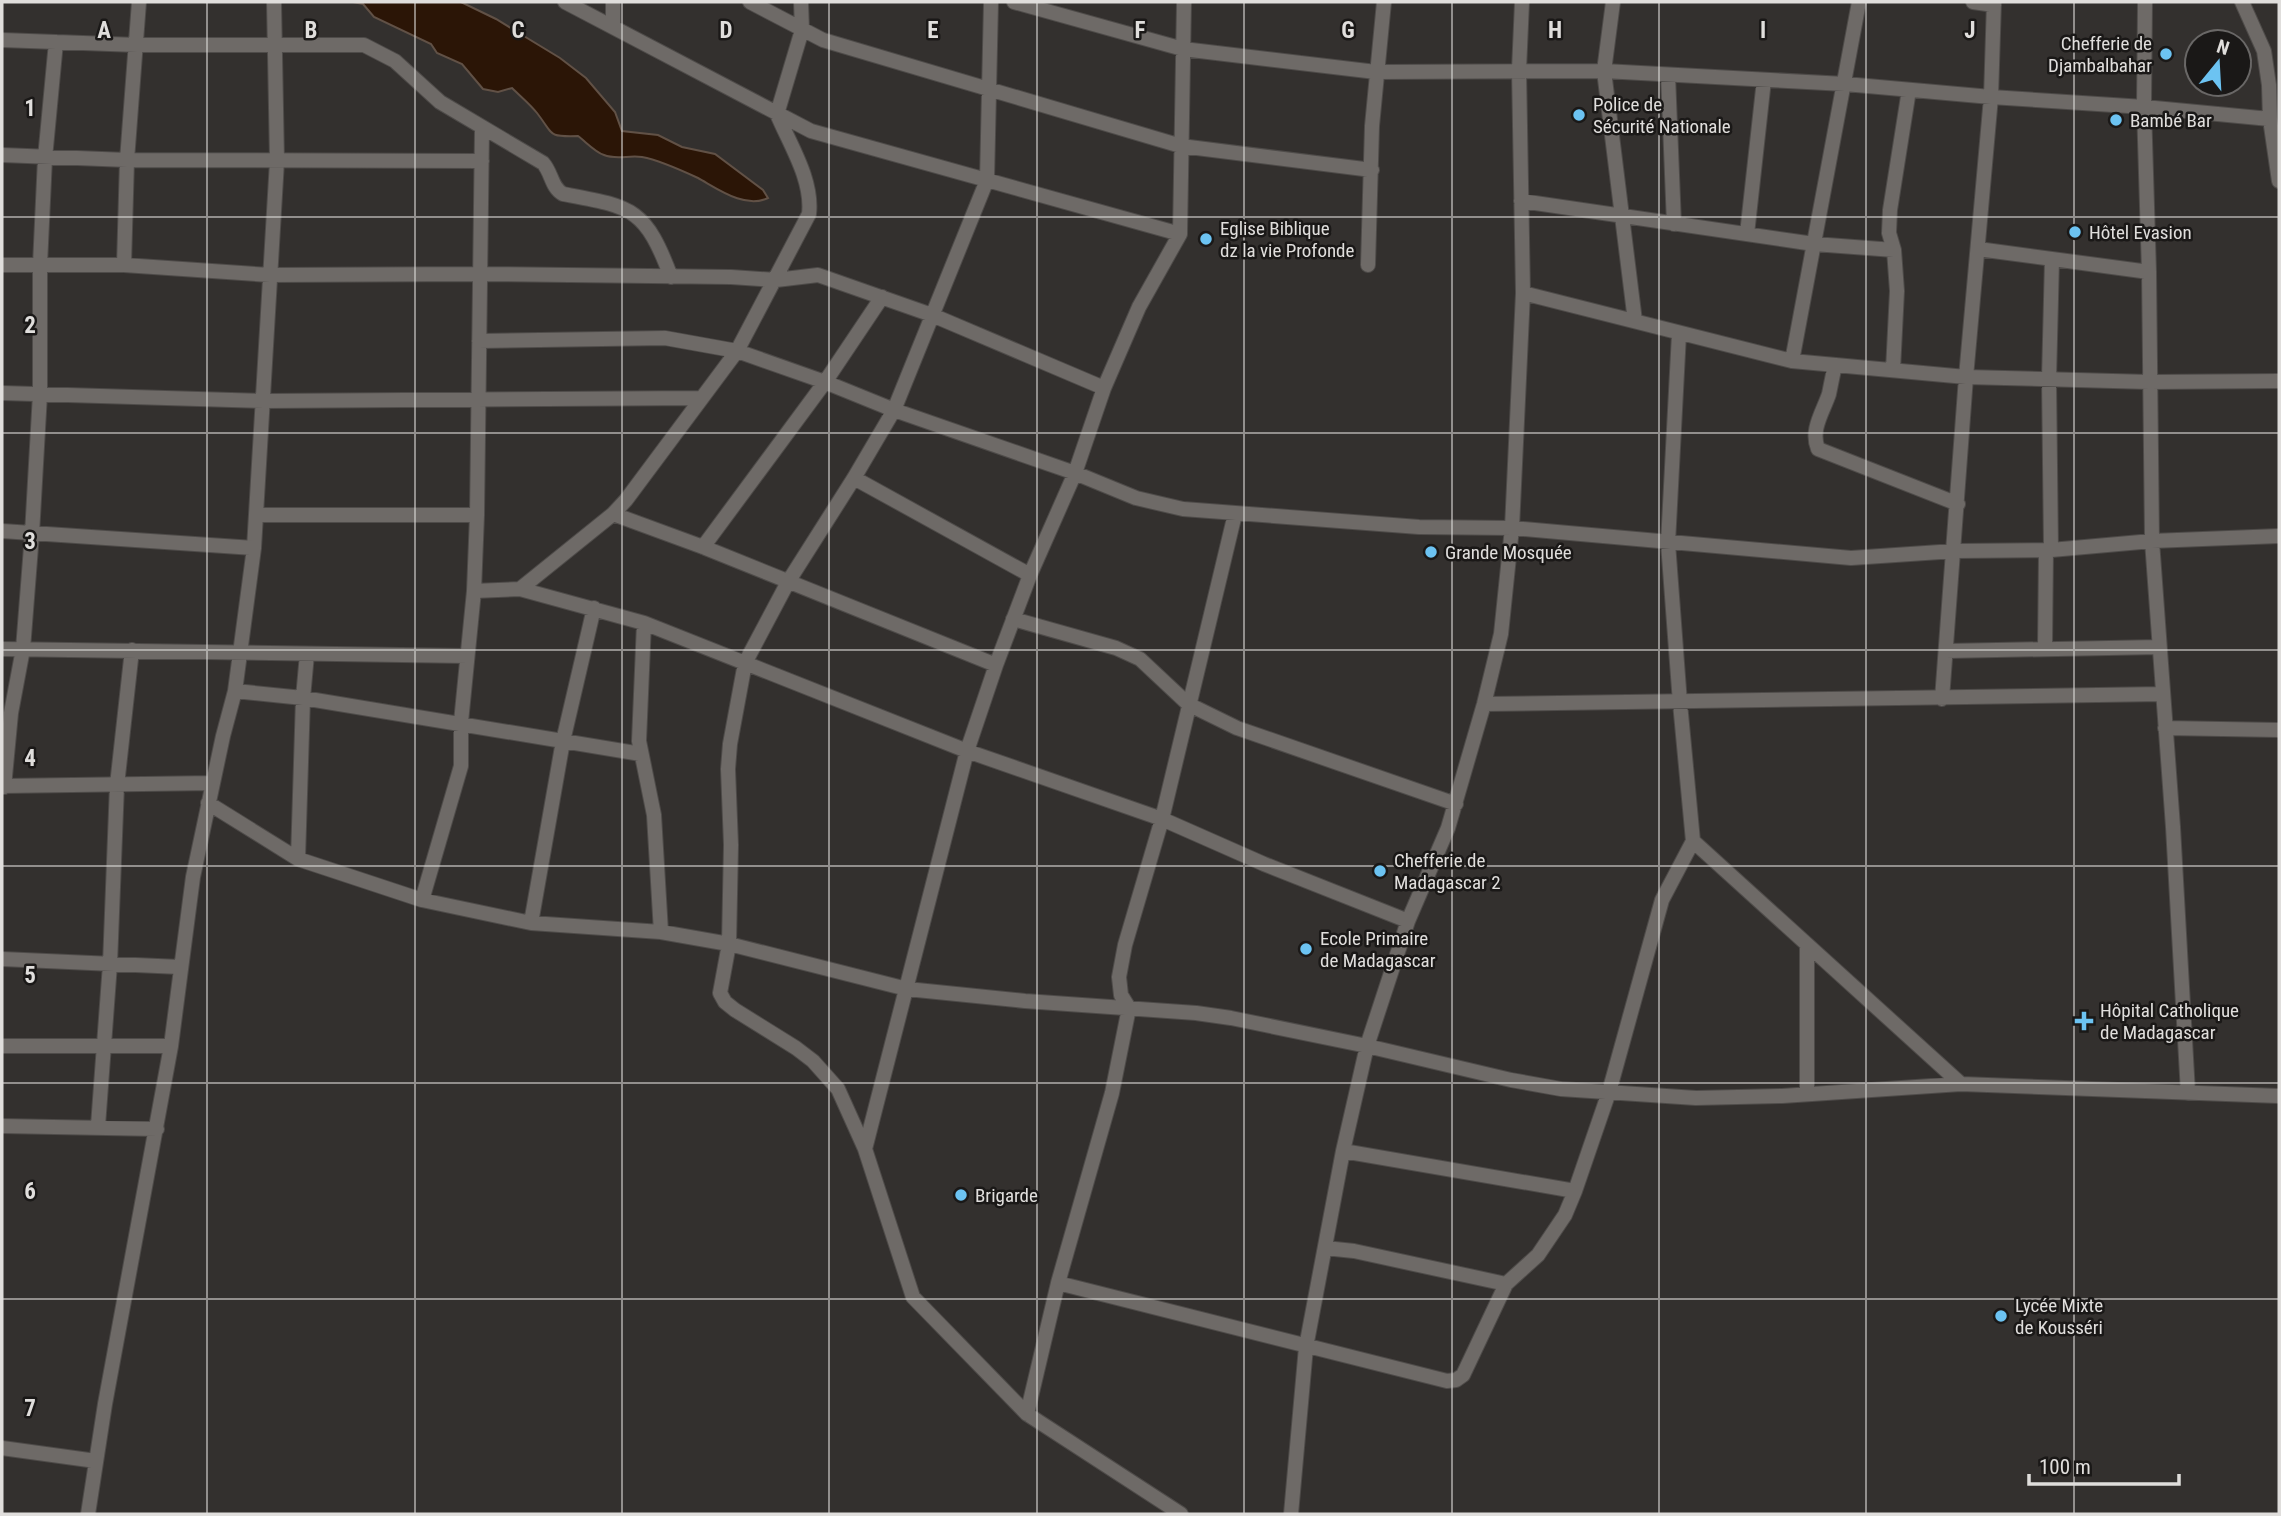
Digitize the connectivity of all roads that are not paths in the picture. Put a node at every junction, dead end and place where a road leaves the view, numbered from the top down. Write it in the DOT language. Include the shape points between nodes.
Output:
graph roads {
  1 [pos="139,2"];
  2 [pos="274,2"];
  3 [pos="565,2"];
  4 [pos="613,2"];
  5 [pos="750,2"];
  6 [pos="801,2"];
  7 [pos="991,2"];
  8 [pos="1014,2"];
  9 [pos="1184,2"];
  10 [pos="1384,2"];
  11 [pos="1522,2"];
  12 [pos="1613,2"];
  13 [pos="1859,2"];
  14 [pos="1973,2"];
  15 [pos="2145,2"];
  16 [pos="2242,2"];
  17 [pos="1994,3"];
  18 [pos="613,27"];
  19 [pos="802,30"];
  20 [pos="2,40"];
  21 [pos="56,42"];
  22 [pos="137,45"];
  23 [pos="273,47"];
  24 [pos="1184,49"];
  25 [pos="1519,71"];
  26 [pos="1604,71"];
  27 [pos="1376,72"];
  28 [pos="1668,75"];
  29 [pos="1764,80"];
  30 [pos="1845,84"];
  31 [pos="989,89"];
  32 [pos="1909,90"];
  33 [pos="1992,97"];
  34 [pos="2144,107"];
  35 [pos="777,114"];
  36 [pos="2270,119"];
  37 [pos="482,128"];
  38 [pos="1181,146"];
  39 [pos="2,155"];
  40 [pos="45,158"];
  41 [pos="127,160"];
  42 [pos="482,160"];
  43 [pos="277,161"];
  44 [pos="1372,170"];
  45 [pos="987,180"];
  46 [pos="2279,181"];
  47 [pos="1521,201"];
  48 [pos="1622,217"];
  49 [pos="1674,224"];
  50 [pos="1180,234"];
  51 [pos="1747,234"];
  52 [pos="1814,244"];
  53 [pos="1978,248"];
  54 [pos="1894,250"];
  55 [pos="2052,259"];
  56 [pos="2,265"];
  57 [pos="40,265"];
  58 [pos="124,265"];
  59 [pos="1368,265"];
  60 [pos="2149,272"];
  61 [pos="480,274"];
  62 [pos="270,275"];
  63 [pos="671,277"];
  64 [pos="776,280"];
  65 [pos="1523,293"];
  66 [pos="882,297"];
  67 [pos="932,315"];
  68 [pos="1635,321"];
  69 [pos="1679,334"];
  70 [pos="479,341"];
  71 [pos="737,351"];
  72 [pos="1792,361"];
  73 [pos="1835,365"];
  74 [pos="1893,370"];
  75 [pos="1966,377"];
  76 [pos="2049,379"];
  77 [pos="2279,381"];
  78 [pos="825,382"];
  79 [pos="2149,382"];
  80 [pos="1104,388"];
  81 [pos="2,393"];
  82 [pos="40,394"];
  83 [pos="479,398"];
  84 [pos="702,398"];
  85 [pos="264,401"];
  86 [pos="894,410"];
  87 [pos="1075,473"];
  88 [pos="854,478"];
  89 [pos="1958,504"];
  90 [pos="613,514"];
  91 [pos="1235,514"];
  92 [pos="477,515"];
  93 [pos="256,516"];
  94 [pos="1512,528"];
  95 [pos="2,531"];
  96 [pos="32,534"];
  97 [pos="2279,536"];
  98 [pos="2152,541"];
  99 [pos="1668,542"];
  100 [pos="703,547"];
  101 [pos="254,548"];
  102 [pos="2049,550"];
  103 [pos="1955,551"];
  104 [pos="1030,575"];
  105 [pos="788,582"];
  106 [pos="520,589"];
  107 [pos="474,592"];
  108 [pos="594,608"];
  109 [pos="1013,619"];
  110 [pos="644,623"];
  111 [pos="2159,647"];
  112 [pos="2,649"];
  113 [pos="23,649"];
  114 [pos="2045,649"];
  115 [pos="132,650"];
  116 [pos="1946,651"];
  117 [pos="241,653"];
  118 [pos="307,654"];
  119 [pos="467,656"];
  120 [pos="745,663"];
  121 [pos="996,665"];
  122 [pos="235,691"];
  123 [pos="2163,694"];
  124 [pos="303,698"];
  125 [pos="1942,699"];
  126 [pos="1680,703"];
  127 [pos="1188,704"];
  128 [pos="1484,704"];
  129 [pos="461,722"];
  130 [pos="2165,728"];
  131 [pos="2279,730"];
  132 [pos="563,741"];
  133 [pos="967,751"];
  134 [pos="641,754"];
  135 [pos="213,783"];
  136 [pos="117,785"];
  137 [pos="3,786"];
  138 [pos="208,803"];
  139 [pos="1456,804"];
  140 [pos="1161,819"];
  141 [pos="1693,841"];
  142 [pos="298,859"];
  143 [pos="422,900"];
  144 [pos="1408,921"];
  145 [pos="531,923"];
  146 [pos="661,932"];
  147 [pos="729,944"];
  148 [pos="1807,946"];
  149 [pos="2,959"];
  150 [pos="110,964"];
  151 [pos="180,967"];
  152 [pos="907,989"];
  153 [pos="1129,1008"];
  154 [pos="2,1046"];
  155 [pos="104,1046"];
  156 [pos="171,1046"];
  157 [pos="1367,1046"];
  158 [pos="1961,1084"];
  159 [pos="1609,1092"];
  160 [pos="2188,1093"];
  161 [pos="1807,1094"];
  162 [pos="2279,1096"];
  163 [pos="2,1126"];
  164 [pos="98,1126"];
  165 [pos="157,1129"];
  166 [pos="865,1149"];
  167 [pos="1343,1151"];
  168 [pos="1575,1191"];
  169 [pos="1325,1248"];
  170 [pos="1058,1283"];
  171 [pos="1506,1284"];
  172 [pos="1306,1347"];
  173 [pos="1027,1414"];
  174 [pos="2,1448"];
  175 [pos="96,1461"];
  176 [pos="88,1514"];
  177 [pos="1181,1514"];
  178 [pos="1291,1514"];
  1 -- 22 [label="street"];
  2 -- 23 [label="street"];
  3 -- 18 [label="street"];
  4 -- 18 [label="street"];
  5 -- 19 [label="street"];
  6 -- 19 [label="street"];
  7 -- 31 [label="street"];
  8 -- 24 [label="street"];
  9 -- 24 [label="street"];
  10 -- 27 [label="street"];
  11 -- 25 [label="street"];
  12 -- 26 [label="street"];
  13 -- 30 [label="street"];
  14 -- 17 [label="street"];
  15 -- 34 [label="street"];
  16 -- 36 [label="street" via="2264,51"];
  17 -- 33 [label="street"];
  18 -- 35 [label="street"];
  19 -- 31 [label="street" via="822,40"];
  19 -- 35 [label="street"];
  20 -- 21 [label="street"];
  21 -- 22 [label="street"];
  21 -- 40 [label="street"];
  22 -- 23 [label="street"];
  22 -- 41 [label="street"];
  23 -- 37 [label="street" via="364,46 395,61 440,102"];
  23 -- 43 [label="street"];
  24 -- 27 [label="street"];
  24 -- 38 [label="street"];
  25 -- 26 [label="street"];
  25 -- 27 [label="street"];
  25 -- 47 [label="street"];
  26 -- 28 [label="street"];
  26 -- 48 [label="street"];
  27 -- 44 [label="street"];
  28 -- 29 [label="street"];
  28 -- 49 [label="street"];
  29 -- 30 [label="street"];
  29 -- 51 [label="street"];
  30 -- 32 [label="street"];
  30 -- 52 [label="street"];
  31 -- 38 [label="street"];
  31 -- 45 [label="street"];
  32 -- 33 [label="street"];
  32 -- 54 [label="street" via="1890,210"];
  33 -- 34 [label="street"];
  33 -- 53 [label="street"];
  34 -- 36 [label="street"];
  34 -- 60 [label="street"];
  35 -- 45 [label="street" via="811,131"];
  35 -- 64 [label="street" via="806,180 810,204"];
  36 -- 46 [label="street"];
  37 -- 42 [label="street"];
  37 -- 63 [label="street" via="543,163 556,190 563,194 624,207 636,214 659,246"];
  38 -- 44 [label="street"];
  38 -- 50 [label="street"];
  39 -- 40 [label="street"];
  40 -- 41 [label="street"];
  40 -- 57 [label="street"];
  41 -- 43 [label="street"];
  41 -- 58 [label="street"];
  42 -- 43 [label="street"];
  42 -- 61 [label="street"];
  43 -- 62 [label="street"];
  44 -- 59 [label="street"];
  45 -- 50 [label="street"];
  45 -- 67 [label="street"];
  47 -- 48 [label="street"];
  47 -- 65 [label="street"];
  48 -- 49 [label="street"];
  48 -- 68 [label="street"];
  49 -- 51 [label="street"];
  50 -- 80 [label="street" via="1139,307"];
  51 -- 52 [label="street"];
  52 -- 54 [label="street"];
  52 -- 72 [label="street"];
  53 -- 55 [label="street"];
  53 -- 75 [label="street"];
  54 -- 74 [label="street"];
  55 -- 60 [label="street"];
  55 -- 76 [label="street"];
  56 -- 57 [label="street"];
  57 -- 58 [label="street"];
  57 -- 82 [label="street"];
  58 -- 62 [label="street"];
  60 -- 79 [label="street"];
  61 -- 62 [label="street"];
  61 -- 63 [label="street"];
  61 -- 70 [label="street"];
  62 -- 85 [label="street"];
  63 -- 64 [label="street"];
  64 -- 66 [label="street" via="818,275"];
  64 -- 71 [label="street"];
  65 -- 68 [label="street"];
  65 -- 94 [label="street"];
  66 -- 67 [label="street"];
  66 -- 78 [label="street"];
  67 -- 80 [label="street"];
  67 -- 86 [label="street"];
  68 -- 69 [label="street"];
  69 -- 72 [label="street"];
  69 -- 99 [label="street"];
  70 -- 71 [label="street" via="666,338"];
  70 -- 83 [label="street"];
  71 -- 78 [label="street"];
  71 -- 84 [label="street"];
  72 -- 73 [label="street"];
  73 -- 74 [label="street"];
  73 -- 89 [label="street" via="1817,423 1818,449"];
  74 -- 75 [label="street"];
  75 -- 76 [label="street"];
  75 -- 89 [label="street"];
  76 -- 79 [label="street"];
  76 -- 102 [label="street"];
  77 -- 79 [label="street"];
  78 -- 86 [label="street"];
  78 -- 100 [label="street"];
  79 -- 98 [label="street"];
  80 -- 87 [label="street"];
  81 -- 82 [label="street"];
  82 -- 85 [label="street"];
  82 -- 96 [label="street"];
  83 -- 84 [label="street"];
  83 -- 85 [label="street"];
  83 -- 92 [label="street"];
  84 -- 90 [label="street"];
  85 -- 93 [label="street"];
  86 -- 87 [label="street"];
  86 -- 88 [label="street"];
  87 -- 91 [label="street" via="1136,498"];
  87 -- 104 [label="street"];
  88 -- 104 [label="street"];
  88 -- 105 [label="street"];
  89 -- 103 [label="street"];
  90 -- 100 [label="street"];
  90 -- 106 [label="street"];
  91 -- 94 [label="street" via="1419,527"];
  91 -- 127 [label="street"];
  92 -- 93 [label="street"];
  92 -- 107 [label="street"];
  93 -- 101 [label="street"];
  94 -- 99 [label="street"];
  94 -- 128 [label="street" via="1501,634"];
  95 -- 96 [label="street"];
  96 -- 101 [label="street"];
  96 -- 113 [label="street"];
  97 -- 98 [label="street"];
  98 -- 102 [label="street"];
  98 -- 111 [label="street"];
  99 -- 103 [label="street" via="1851,558"];
  99 -- 126 [label="street"];
  100 -- 105 [label="street"];
  101 -- 117 [label="street"];
  102 -- 103 [label="street"];
  102 -- 114 [label="street"];
  103 -- 116 [label="street"];
  104 -- 109 [label="street"];
  105 -- 120 [label="street"];
  105 -- 121 [label="street"];
  106 -- 107 [label="street"];
  106 -- 108 [label="street"];
  107 -- 119 [label="street"];
  108 -- 110 [label="street"];
  108 -- 132 [label="street"];
  109 -- 121 [label="street"];
  109 -- 127 [label="street" via="1140,659"];
  110 -- 120 [label="street"];
  110 -- 134 [label="street"];
  111 -- 114 [label="street"];
  111 -- 123 [label="street"];
  112 -- 113 [label="street"];
  113 -- 115 [label="street"];
  113 -- 137 [label="street"];
  114 -- 116 [label="street"];
  115 -- 117 [label="street"];
  115 -- 136 [label="street"];
  116 -- 125 [label="street"];
  117 -- 118 [label="street"];
  117 -- 122 [label="street"];
  118 -- 119 [label="street"];
  118 -- 124 [label="street"];
  119 -- 129 [label="street"];
  120 -- 133 [label="street"];
  120 -- 147 [label="street" via="728,769"];
  121 -- 133 [label="street"];
  122 -- 124 [label="street"];
  122 -- 135 [label="street"];
  123 -- 125 [label="street"];
  123 -- 130 [label="street"];
  124 -- 129 [label="street"];
  124 -- 142 [label="street"];
  125 -- 126 [label="street"];
  126 -- 128 [label="street"];
  126 -- 141 [label="street"];
  127 -- 139 [label="street" via="1237,728"];
  127 -- 140 [label="street"];
  128 -- 139 [label="street"];
  129 -- 132 [label="street"];
  129 -- 143 [label="street" via="461,766"];
  130 -- 131 [label="street"];
  130 -- 160 [label="street"];
  132 -- 134 [label="street"];
  132 -- 145 [label="street"];
  133 -- 140 [label="street"];
  133 -- 152 [label="street"];
  134 -- 146 [label="street" via="654,815"];
  135 -- 136 [label="street"];
  135 -- 138 [label="street"];
  136 -- 137 [label="street"];
  136 -- 150 [label="street"];
  138 -- 142 [label="street"];
  138 -- 151 [label="street"];
  139 -- 144 [label="street"];
  140 -- 144 [label="street"];
  140 -- 153 [label="street" via="1119,977 1121,995"];
  141 -- 148 [label="street"];
  141 -- 159 [label="street" via="1662,900"];
  142 -- 143 [label="street"];
  143 -- 145 [label="street"];
  144 -- 157 [label="street"];
  145 -- 146 [label="street"];
  146 -- 147 [label="street"];
  147 -- 152 [label="street"];
  147 -- 166 [label="street" via="720,993 725,1002 813,1061 838,1089"];
  148 -- 158 [label="street"];
  148 -- 161 [label="street"];
  149 -- 150 [label="street"];
  150 -- 151 [label="street"];
  150 -- 155 [label="street"];
  151 -- 156 [label="street"];
  152 -- 153 [label="street"];
  152 -- 166 [label="street"];
  153 -- 157 [label="street" via="1231,1018"];
  153 -- 170 [label="street" via="1112,1093"];
  154 -- 155 [label="street"];
  155 -- 156 [label="street"];
  155 -- 164 [label="street"];
  156 -- 165 [label="street"];
  157 -- 159 [label="street" via="1511,1080"];
  157 -- 167 [label="street"];
  158 -- 160 [label="street"];
  158 -- 161 [label="street"];
  159 -- 161 [label="street" via="1696,1098"];
  159 -- 168 [label="street"];
  160 -- 162 [label="street"];
  163 -- 164 [label="street"];
  164 -- 165 [label="street"];
  165 -- 175 [label="street"];
  166 -- 173 [label="street" via="914,1297"];
  167 -- 168 [label="street"];
  167 -- 169 [label="street"];
  168 -- 171 [label="street" via="1538,1255"];
  169 -- 171 [label="street"];
  169 -- 172 [label="street"];
  170 -- 172 [label="street"];
  170 -- 173 [label="street"];
  171 -- 172 [label="street" via="1456,1380"];
  172 -- 178 [label="street"];
  173 -- 177 [label="street"];
  174 -- 175 [label="street"];
  175 -- 176 [label="street"];
}
